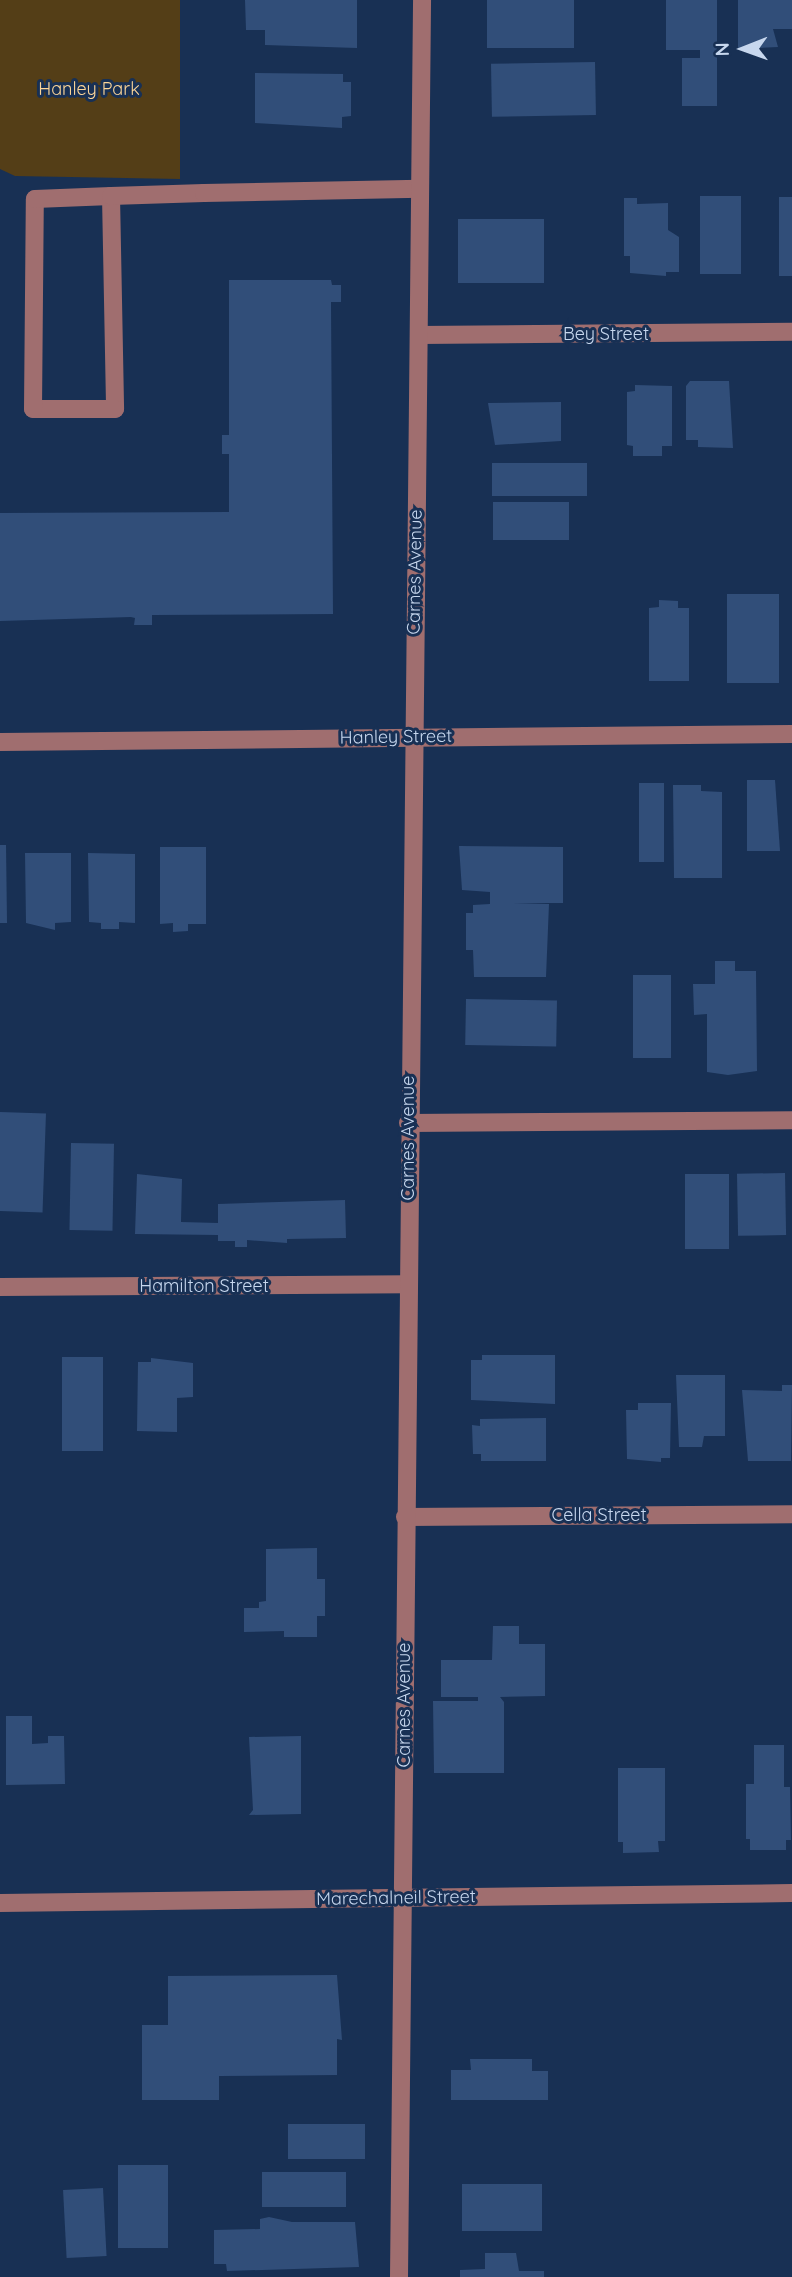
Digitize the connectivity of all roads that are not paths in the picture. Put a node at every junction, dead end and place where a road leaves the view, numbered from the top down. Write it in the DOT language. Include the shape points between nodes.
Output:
graph roads {
  1 [pos="422,0"];
  2 [pos="420,189"];
  3 [pos="111,196"];
  4 [pos="792,332"];
  5 [pos="419,335"];
  6 [pos="792,734"];
  7 [pos="412,737"];
  8 [pos="0,742"];
  9 [pos="792,1120"];
  10 [pos="408,1123"];
  11 [pos="408,1284"];
  12 [pos="0,1287"];
  13 [pos="792,1514"];
  14 [pos="405,1517"];
  15 [pos="792,1893"];
  16 [pos="403,1898"];
  17 [pos="0,1903"];
  18 [pos="398,2277"];
  1 -- 2 [label="street, Carnes Avenue"];
  2 -- 3 [label="street"];
  2 -- 5 [label="street, Carnes Avenue"];
  3 -- 3 [label="street" via="35,199 33,409 115,409"];
  4 -- 5 [label="street, Bey Street"];
  5 -- 7 [label="street, Carnes Avenue"];
  6 -- 7 [label="street, Hanley Street"];
  7 -- 8 [label="street, Hanley Street"];
  7 -- 10 [label="street, Carnes Avenue"];
  9 -- 10 [label="street"];
  10 -- 11 [label="street, Carnes Avenue"];
  11 -- 12 [label="street, Hamilton Street"];
  11 -- 14 [label="street, Carnes Avenue"];
  13 -- 14 [label="street, Cella Street"];
  14 -- 16 [label="street, Carnes Avenue"];
  15 -- 16 [label="street, Marechalneil Street"];
  16 -- 17 [label="street, Marechalneil Street"];
  16 -- 18 [label="street, Carnes Avenue"];
}
